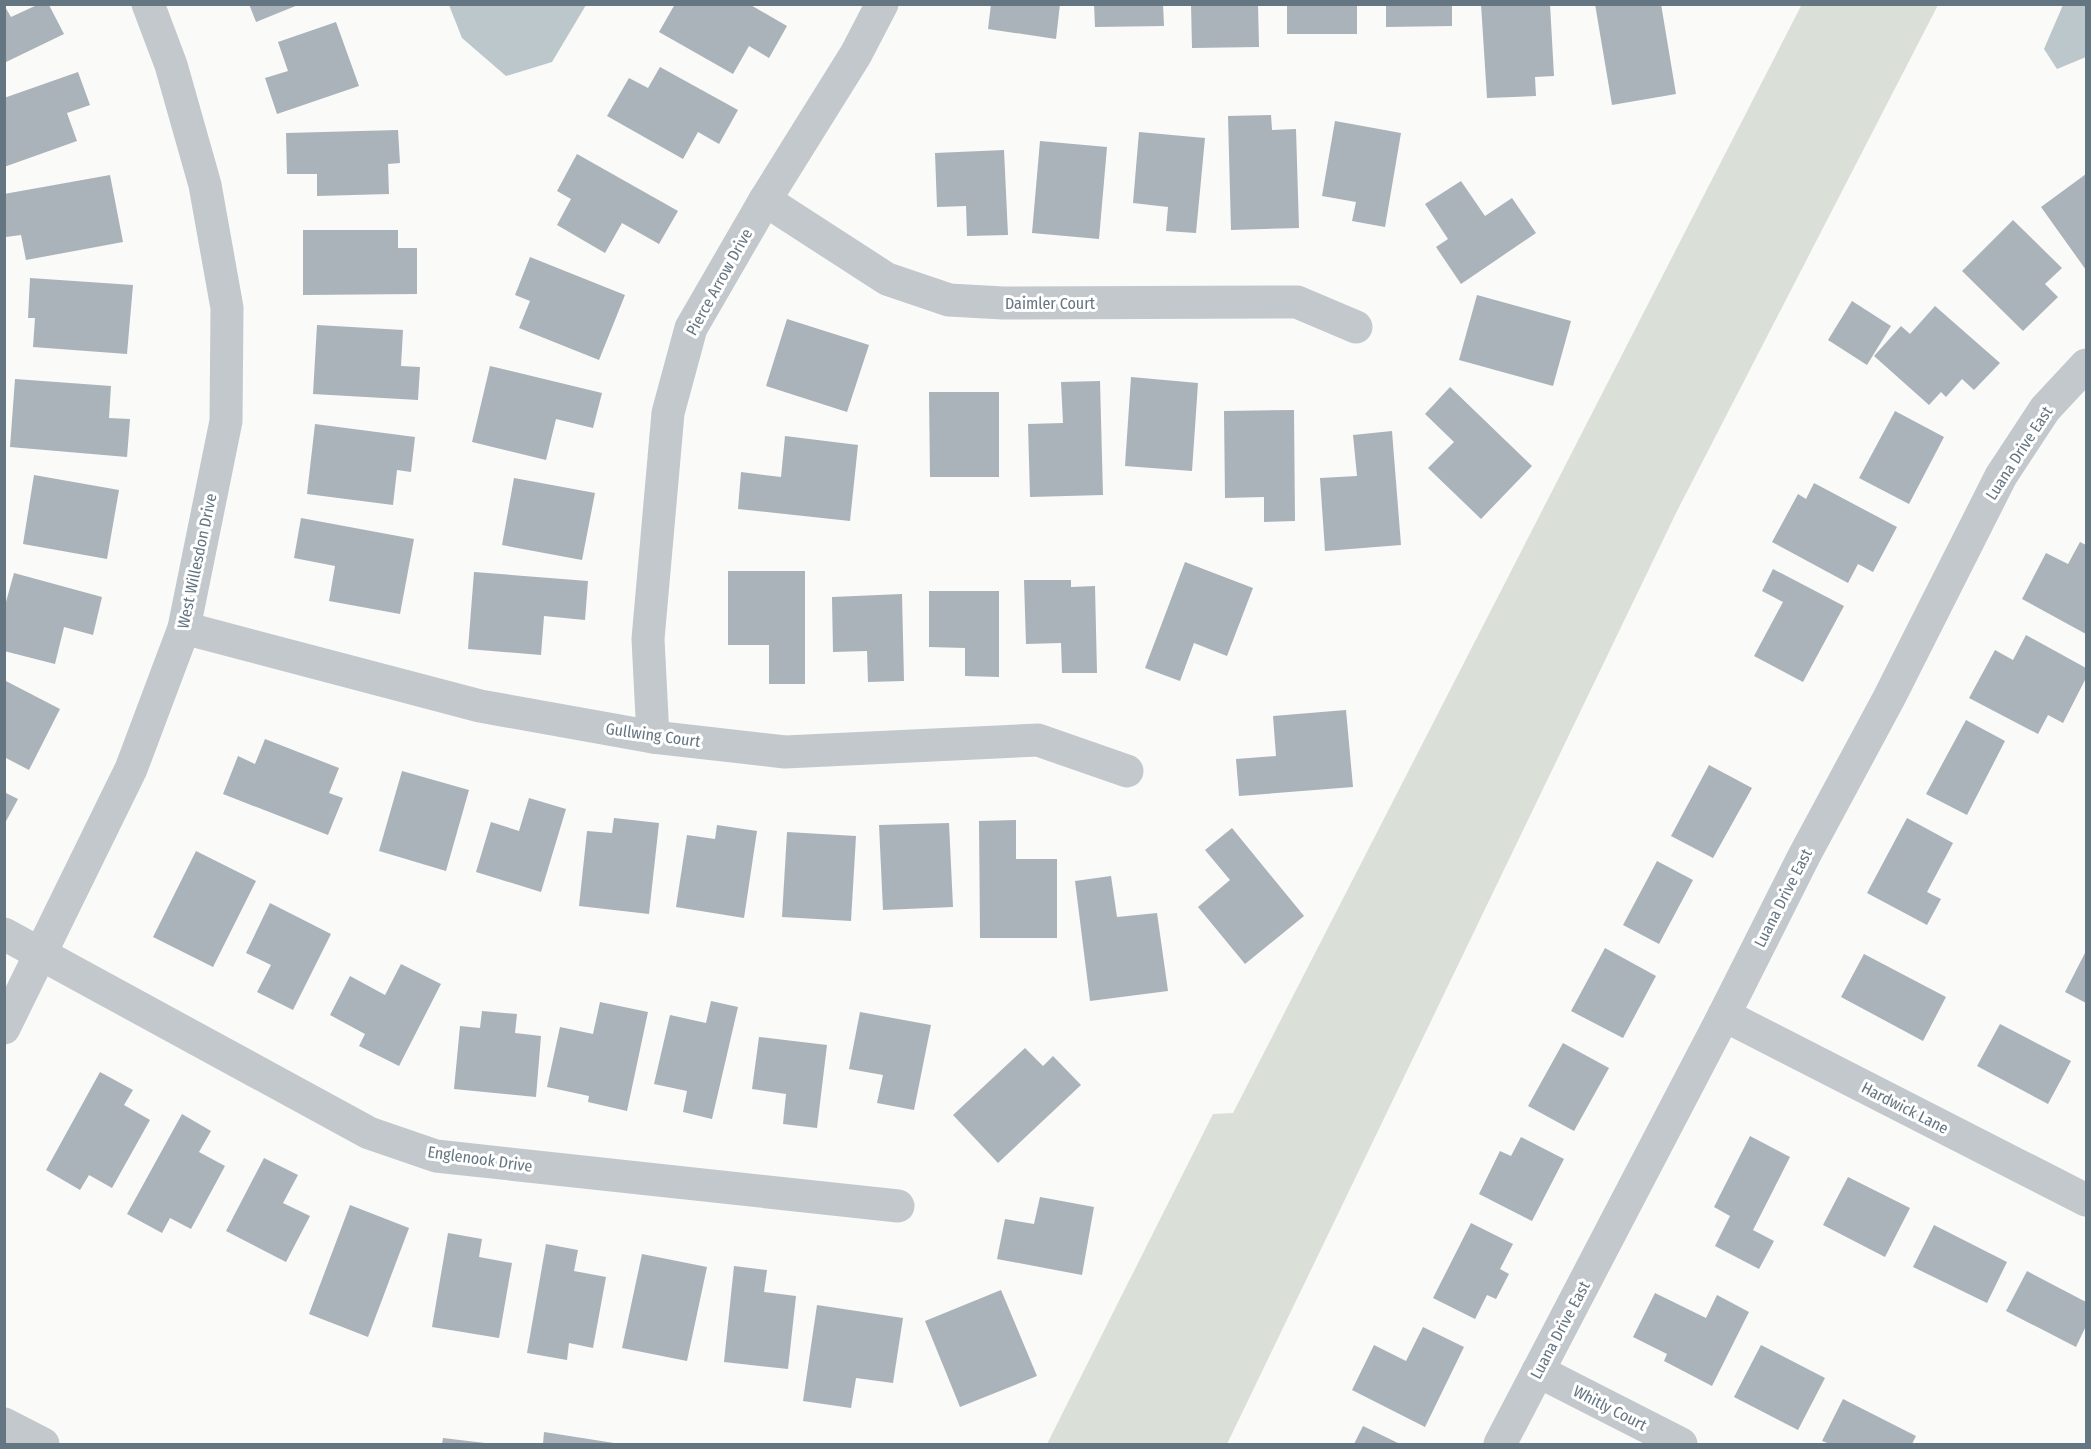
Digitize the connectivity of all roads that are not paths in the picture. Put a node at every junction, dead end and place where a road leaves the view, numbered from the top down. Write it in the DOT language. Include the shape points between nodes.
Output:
graph roads {
  1 [pos="148,4"];
  2 [pos="882,4"];
  3 [pos="765,200"];
  4 [pos="1356,327"];
  5 [pos="2086,365"];
  6 [pos="184,628"];
  7 [pos="653,737"];
  8 [pos="1127,771"];
  9 [pos="4,934"];
  10 [pos="42,953"];
  11 [pos="1724,1015"];
  12 [pos="4,1028"];
  13 [pos="2086,1200"];
  14 [pos="898,1206"];
  15 [pos="1538,1371"];
  16 [pos="4,1424"];
  17 [pos="43,1444"];
  18 [pos="1500,1444"];
  19 [pos="1681,1444"];
  1 -- 6 [label="street, West Willesdon Drive" via="171,65 205,185 227,308 226,422"];
  2 -- 3 [label="street, Pierce Arrow Drive" via="856,54"];
  3 -- 4 [label="street, Daimler Court" via="887,279 948,300 1297,302"];
  3 -- 7 [label="street, Pierce Arrow Drive" via="690,328 668,413 648,639"];
  5 -- 11 [label="street, Luana Drive East" via="2045,410 2001,476"];
  6 -- 7 [label="street, Gullwing Court" via="480,706"];
  6 -- 10 [label="street, West Willesdon Drive" via="130,769"];
  7 -- 8 [label="street, Gullwing Court" via="785,752 1038,740"];
  9 -- 10 [label="street, Englenook Drive"];
  10 -- 12 [label="street, West Willesdon Drive"];
  10 -- 14 [label="street, Englenook Drive" via="369,1133 436,1156"];
  11 -- 13 [label="street, Hardwick Lane"];
  11 -- 15 [label="street, Luana Drive East"];
  15 -- 18 [label="street, Luana Drive East"];
  15 -- 19 [label="street, Whitly Court"];
  16 -- 17 [label="street"];
}
